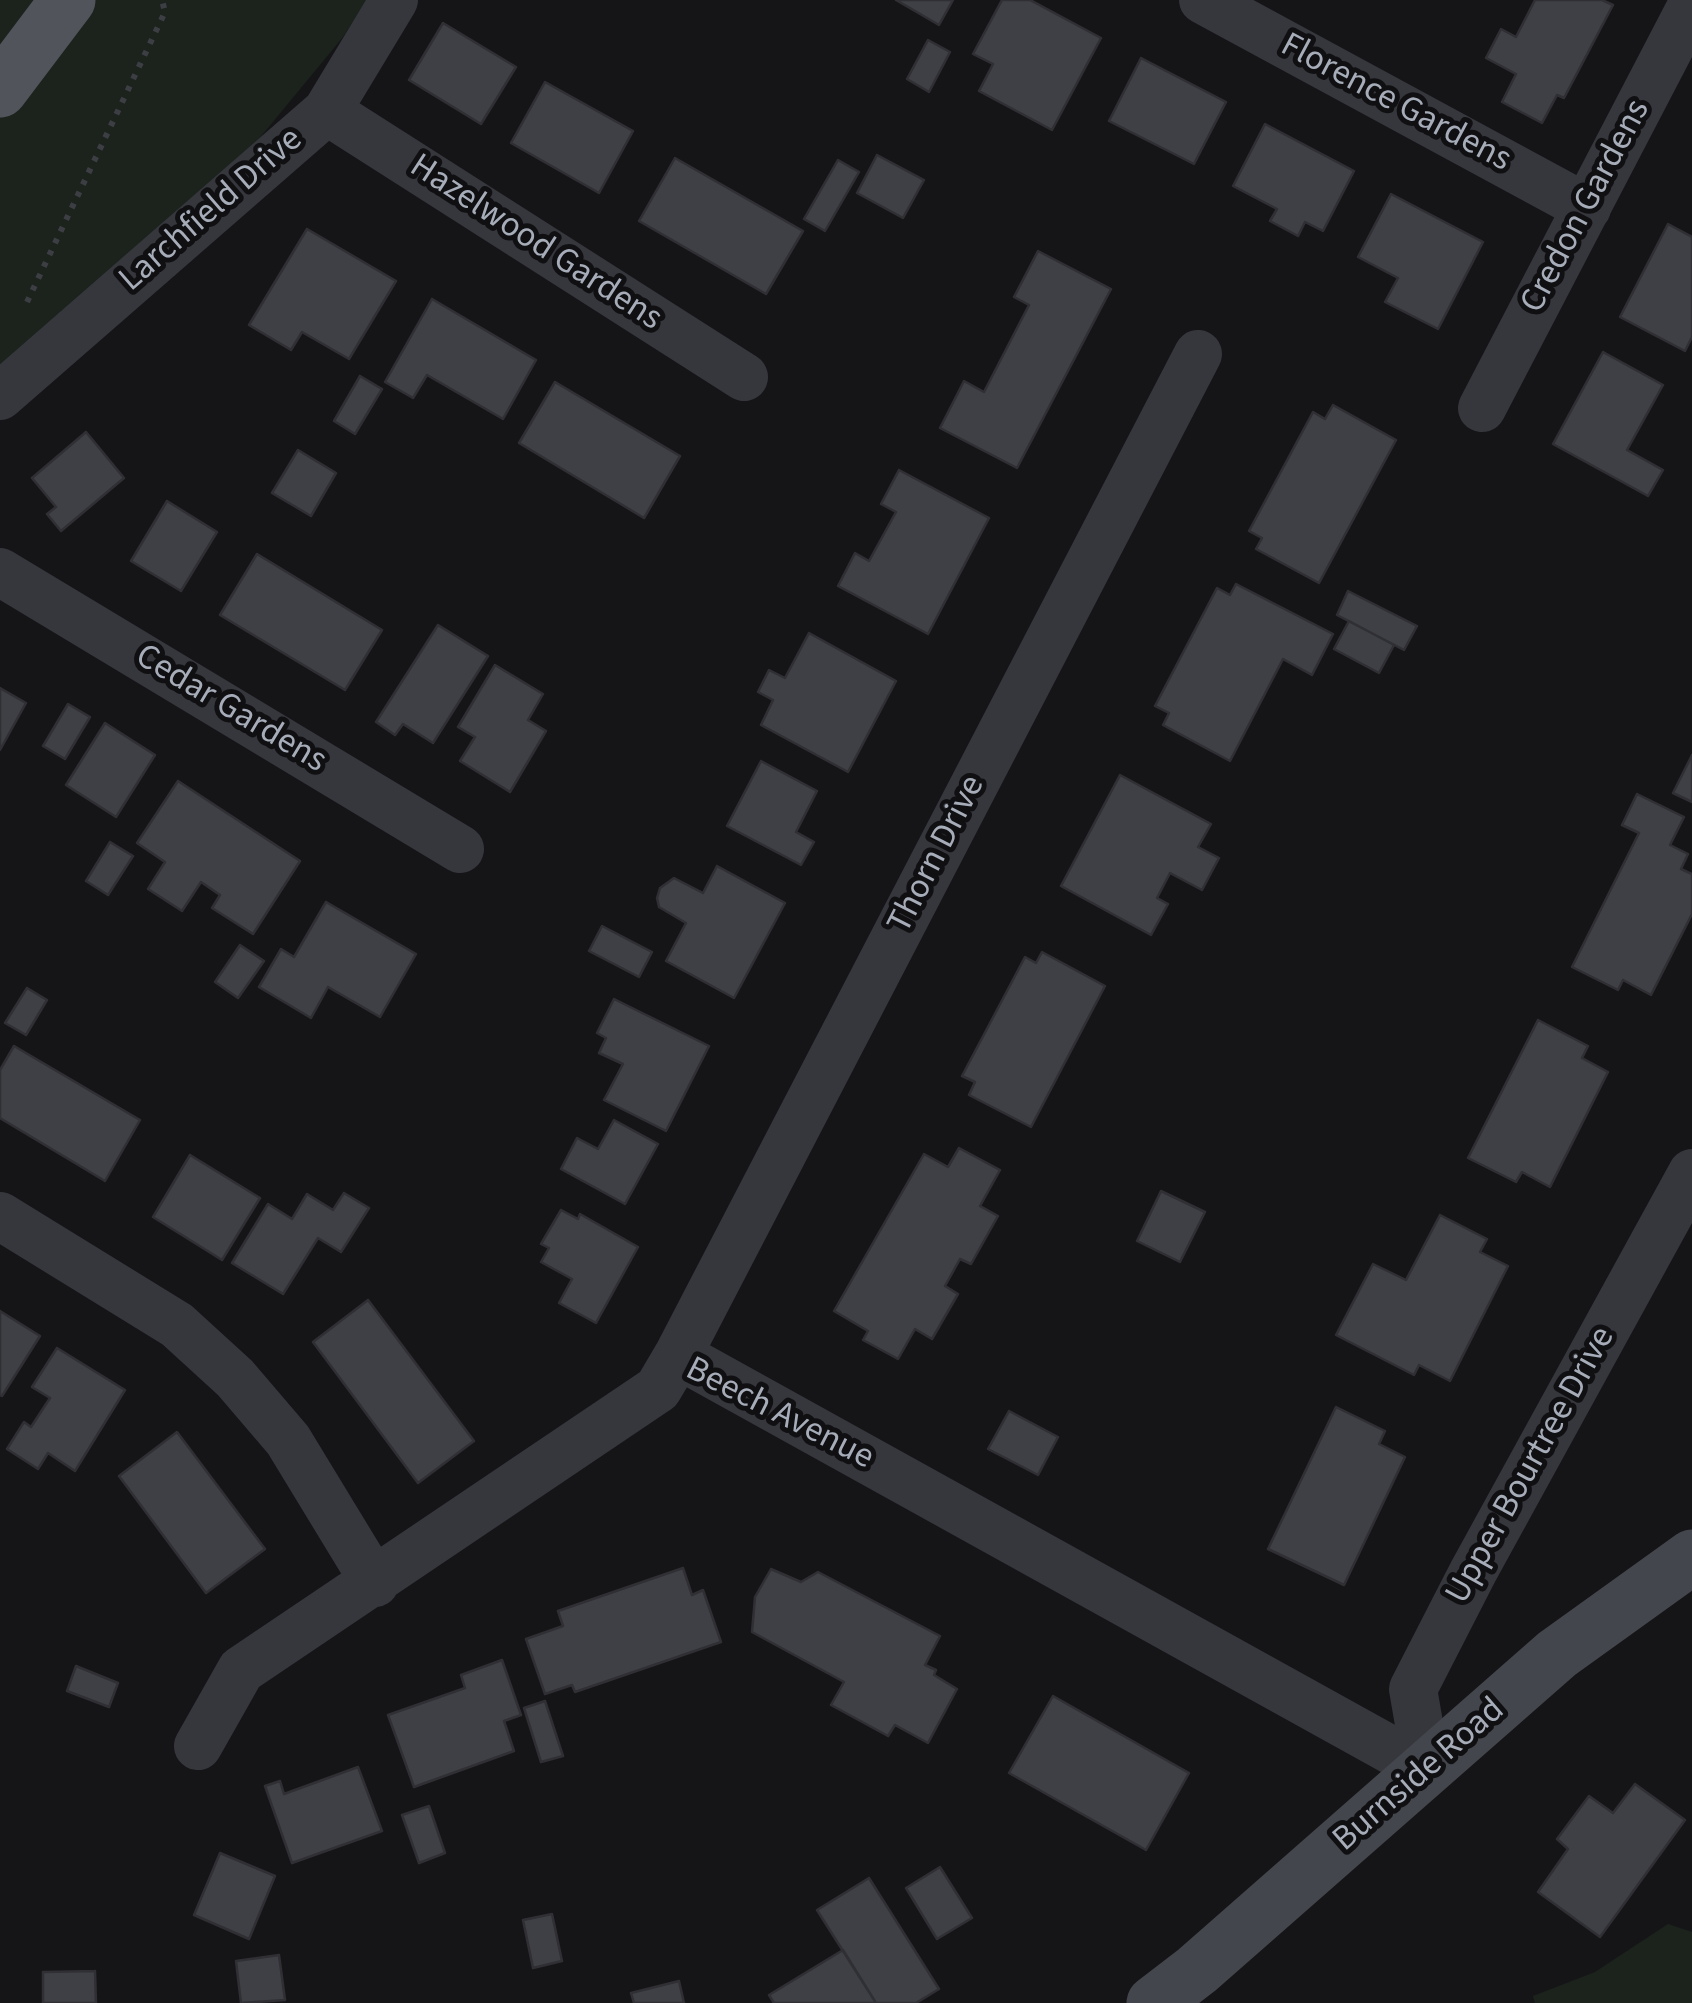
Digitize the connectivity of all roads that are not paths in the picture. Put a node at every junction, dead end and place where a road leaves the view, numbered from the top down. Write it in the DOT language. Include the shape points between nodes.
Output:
graph roads {
  1 [pos="68,0"];
  2 [pos="394,0"];
  3 [pos="1203,0"];
  4 [pos="1692,5"];
  5 [pos="0,90"];
  6 [pos="327,111"];
  7 [pos="1587,208"];
  8 [pos="1198,354"];
  9 [pos="744,377"];
  10 [pos="17,382"];
  11 [pos="1482,408"];
  12 [pos="0,572"];
  13 [pos="460,848"];
  14 [pos="1692,1173"];
  15 [pos="0,1216"];
  16 [pos="678,1355"];
  17 [pos="1692,1557"];
  18 [pos="376,1582"];
  19 [pos="198,1746"];
  20 [pos="1427,1770"];
  21 [pos="1154,2003"];
  1 -- 5 [label="main road"];
  2 -- 6 [label="street, Larchfield Drive"];
  3 -- 7 [label="street, Florence Gardens"];
  4 -- 7 [label="street, Credon Gardens"];
  6 -- 9 [label="street, Hazelwood Gardens"];
  6 -- 10 [label="street, Larchfield Drive"];
  7 -- 11 [label="street, Credon Gardens"];
  8 -- 16 [label="street, Thorn Drive"];
  12 -- 13 [label="street, Cedar Gardens"];
  14 -- 20 [label="street, Upper Bourtree Drive" via="1414,1688"];
  15 -- 18 [label="street" via="177,1325 235,1378 288,1440"];
  16 -- 18 [label="street, Beech Avenue" via="658,1388"];
  16 -- 20 [label="street, Beech Avenue"];
  17 -- 20 [label="street, Burnside Road" via="1557,1654"];
  18 -- 19 [label="street, Beech Avenue" via="241,1670"];
  20 -- 21 [label="street, Burnside Road"];
}
